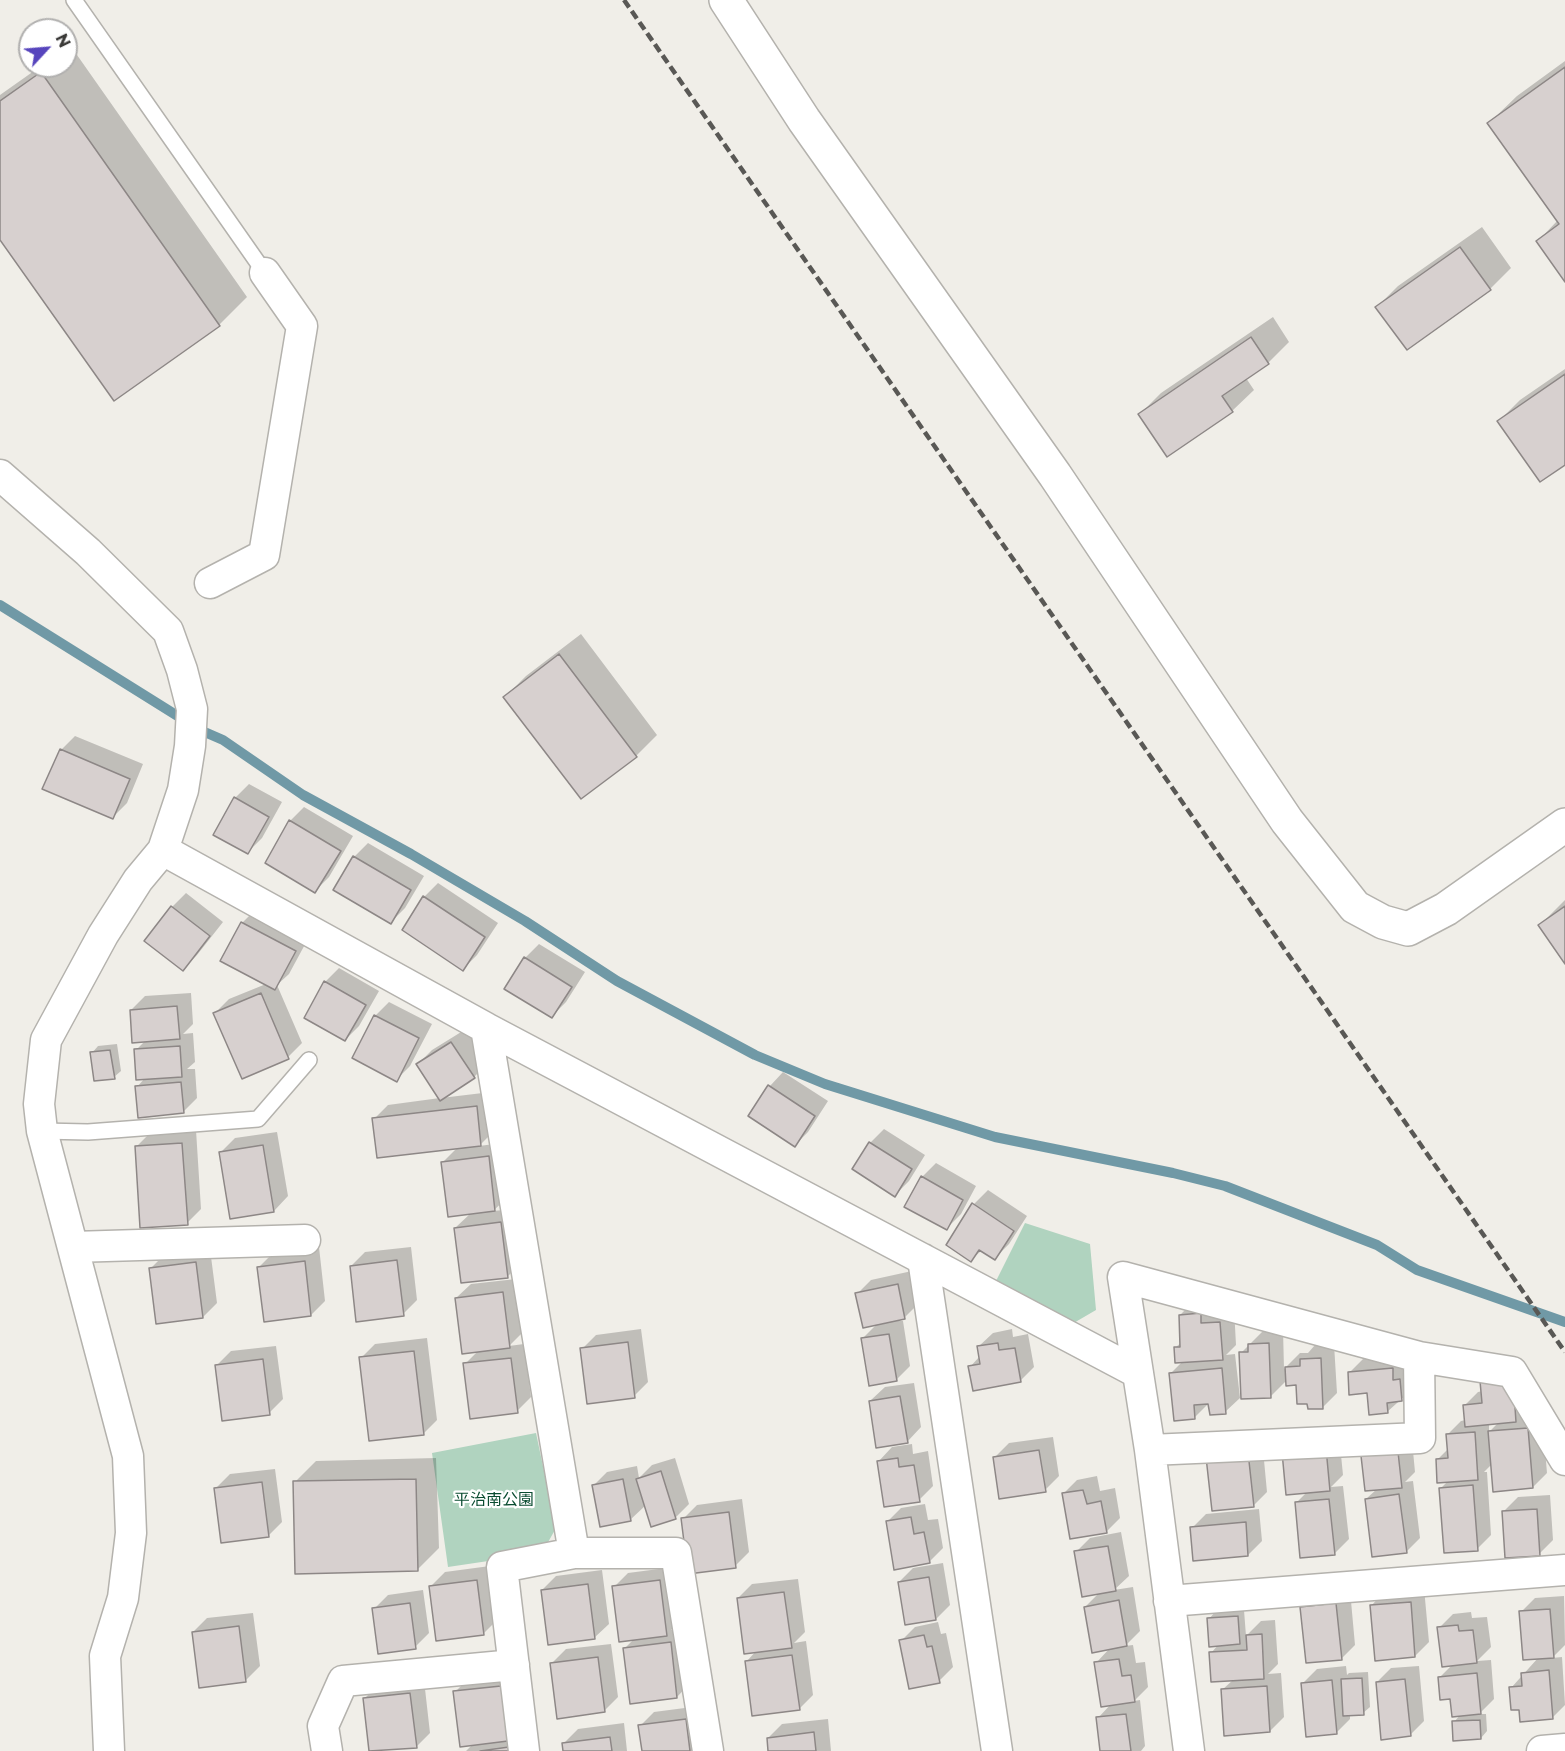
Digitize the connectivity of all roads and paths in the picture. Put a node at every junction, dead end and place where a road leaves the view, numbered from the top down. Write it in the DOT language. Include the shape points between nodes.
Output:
graph roads {
  1 [pos="74,0"];
  2 [pos="726,0"];
  3 [pos="266,273"];
  4 [pos="0,475"];
  5 [pos="210,583"];
  6 [pos="1565,825"];
  7 [pos="163,850"];
  8 [pos="486,1028"];
  9 [pos="309,1060"];
  10 [pos="42,1131"];
  11 [pos="305,1240"];
  12 [pos="73,1247"];
  13 [pos="923,1259"];
  14 [pos="1419,1357"];
  15 [pos="1138,1373"];
  16 [pos="1150,1450"];
  17 [pos="1565,1460"];
  18 [pos="574,1553"];
  19 [pos="1565,1570"];
  20 [pos="1169,1601"];
  21 [pos="514,1665"];
  22 [pos="1565,1749"];
  23 [pos="109,1751"];
  24 [pos="327,1751"];
  25 [pos="525,1751"];
  26 [pos="708,1751"];
  27 [pos="997,1751"];
  28 [pos="1189,1751"];
  29 [pos="1542,1751"];
  1 -- 3 [label="lane"];
  2 -- 6 [label="street" via="804,120 1055,475 1287,821 1356,907 1383,922 1408,929 1446,909"];
  3 -- 5 [label="street" via="302,326 264,555"];
  4 -- 7 [label="street" via="88,552 168,631 192,708 183,790"];
  7 -- 8 [label="street"];
  7 -- 10 [label="street" via="103,934 46,1040 39,1104"];
  8 -- 13 [label="street"];
  8 -- 18 [label="street"];
  9 -- 10 [label="lane" via="258,1119"];
  10 -- 12 [label="street"];
  11 -- 12 [label="street"];
  12 -- 23 [label="street" via="128,1456 131,1533 123,1598 105,1656"];
  13 -- 15 [label="street"];
  13 -- 27 [label="street"];
  14 -- 15 [label="street" via="1123,1276"];
  14 -- 16 [label="street" via="1420,1438"];
  14 -- 17 [label="street" via="1512,1372"];
  15 -- 16 [label="street"];
  16 -- 20 [label="street"];
  18 -- 21 [label="street" via="502,1567"];
  18 -- 26 [label="street" via="676,1553"];
  19 -- 20 [label="street"];
  20 -- 28 [label="street"];
  21 -- 24 [label="street" via="343,1681 323,1726"];
  21 -- 25 [label="street"];
  22 -- 29 [label="street"];
}
